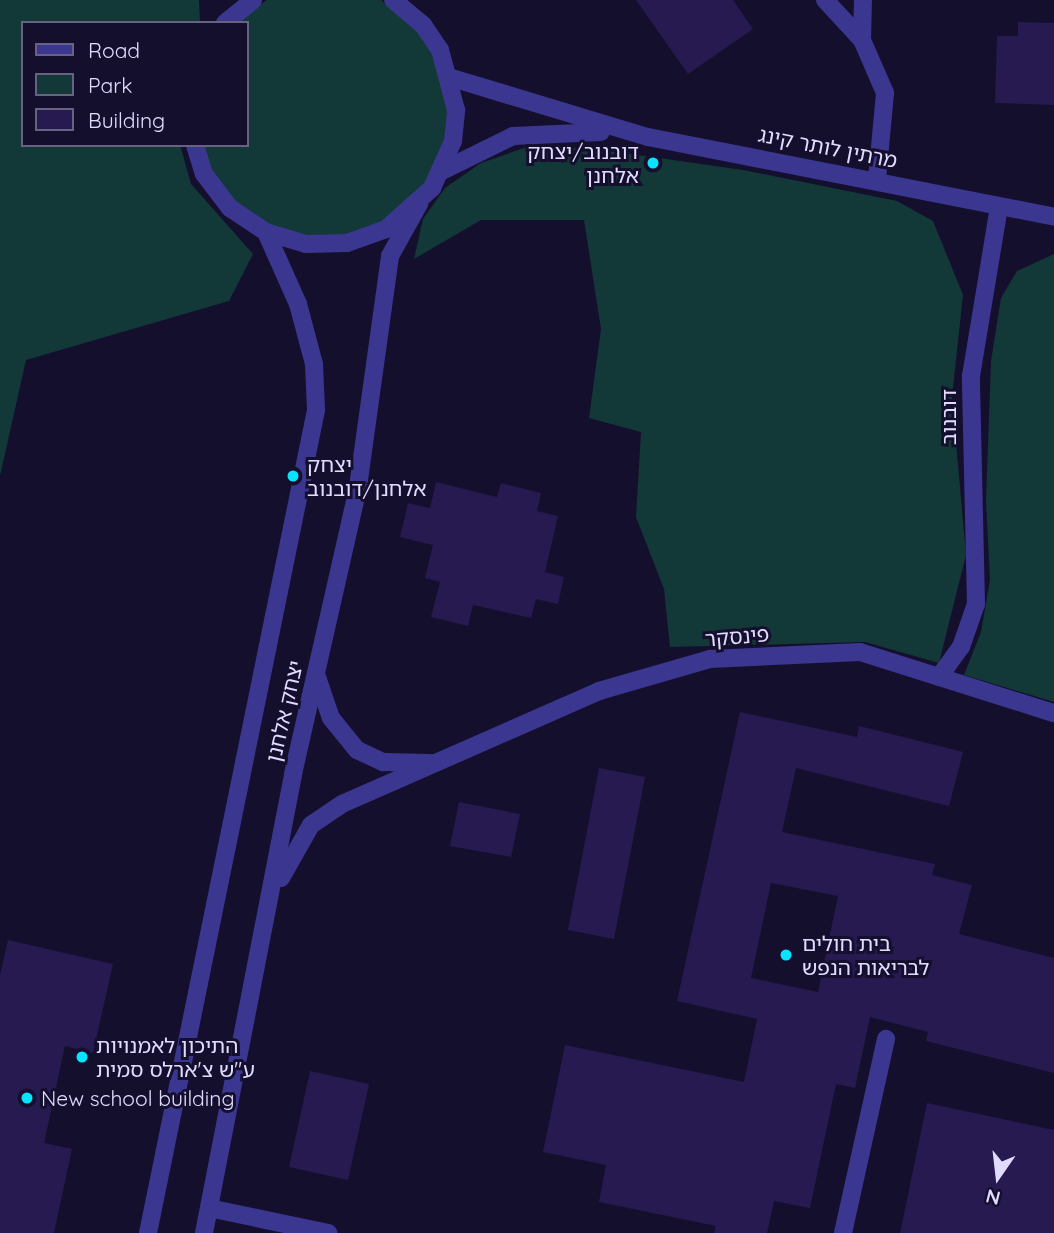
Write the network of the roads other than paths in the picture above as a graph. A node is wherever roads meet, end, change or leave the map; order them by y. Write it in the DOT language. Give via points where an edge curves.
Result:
graph roads {
  1 [pos="253,0"];
  2 [pos="393,0"];
  3 [pos="825,0"];
  4 [pos="863,0"];
  5 [pos="228,13"];
  6 [pos="862,40"];
  7 [pos="452,78"];
  8 [pos="648,137"];
  9 [pos="196,147"];
  10 [pos="442,171"];
  11 [pos="877,179"];
  12 [pos="419,204"];
  13 [pos="999,206"];
  14 [pos="1054,217"];
  15 [pos="266,232"];
  16 [pos="316,674"];
  17 [pos="939,677"];
  18 [pos="1054,713"];
  19 [pos="434,763"];
  20 [pos="271,897"];
  21 [pos="886,1039"];
  22 [pos="209,1208"];
  23 [pos="148,1233"];
  24 [pos="204,1233"];
  25 [pos="328,1233"];
  26 [pos="844,1233"];
  1 -- 5 [label="street"];
  2 -- 7 [label="street" via="423,25"];
  3 -- 6 [label="street"];
  4 -- 6 [label="street"];
  6 -- 11 [label="street" via="885,93"];
  7 -- 8 [label="street, מרתין לותר קינג"];
  7 -- 10 [label="street" via="453,141"];
  8 -- 10 [label="street, מרתין לותר קינג" via="545,131 482,147"];
  8 -- 11 [label="street, מרתין לותר קינג"];
  9 -- 15 [label="street" via="204,174 230,208"];
  10 -- 12 [label="street"];
  11 -- 13 [label="street, מרתין לותר קינג"];
  12 -- 15 [label="street" via="386,229 347,243 306,244"];
  12 -- 16 [label="street, יצחק אלחנן" via="390,256 358,487"];
  13 -- 14 [label="street"];
  13 -- 17 [label="street, דובנוב" via="971,376 976,604 961,647"];
  15 -- 23 [label="street, יצחק אלחנן" via="298,304 314,364 316,410"];
  16 -- 19 [label="street, פינסקר" via="331,718 357,750 383,762"];
  16 -- 20 [label="street, יצחק אלחנן"];
  17 -- 18 [label="street, פינסקר"];
  17 -- 19 [label="street, פינסקר" via="860,652 710,659 599,691"];
  19 -- 20 [label="street, פינסקר" via="312,825"];
  20 -- 22 [label="street, יצחק אלחנן"];
  21 -- 26 [label="street"];
  22 -- 24 [label="street, יצחק אלחנן"];
  22 -- 25 [label="street"];
}
